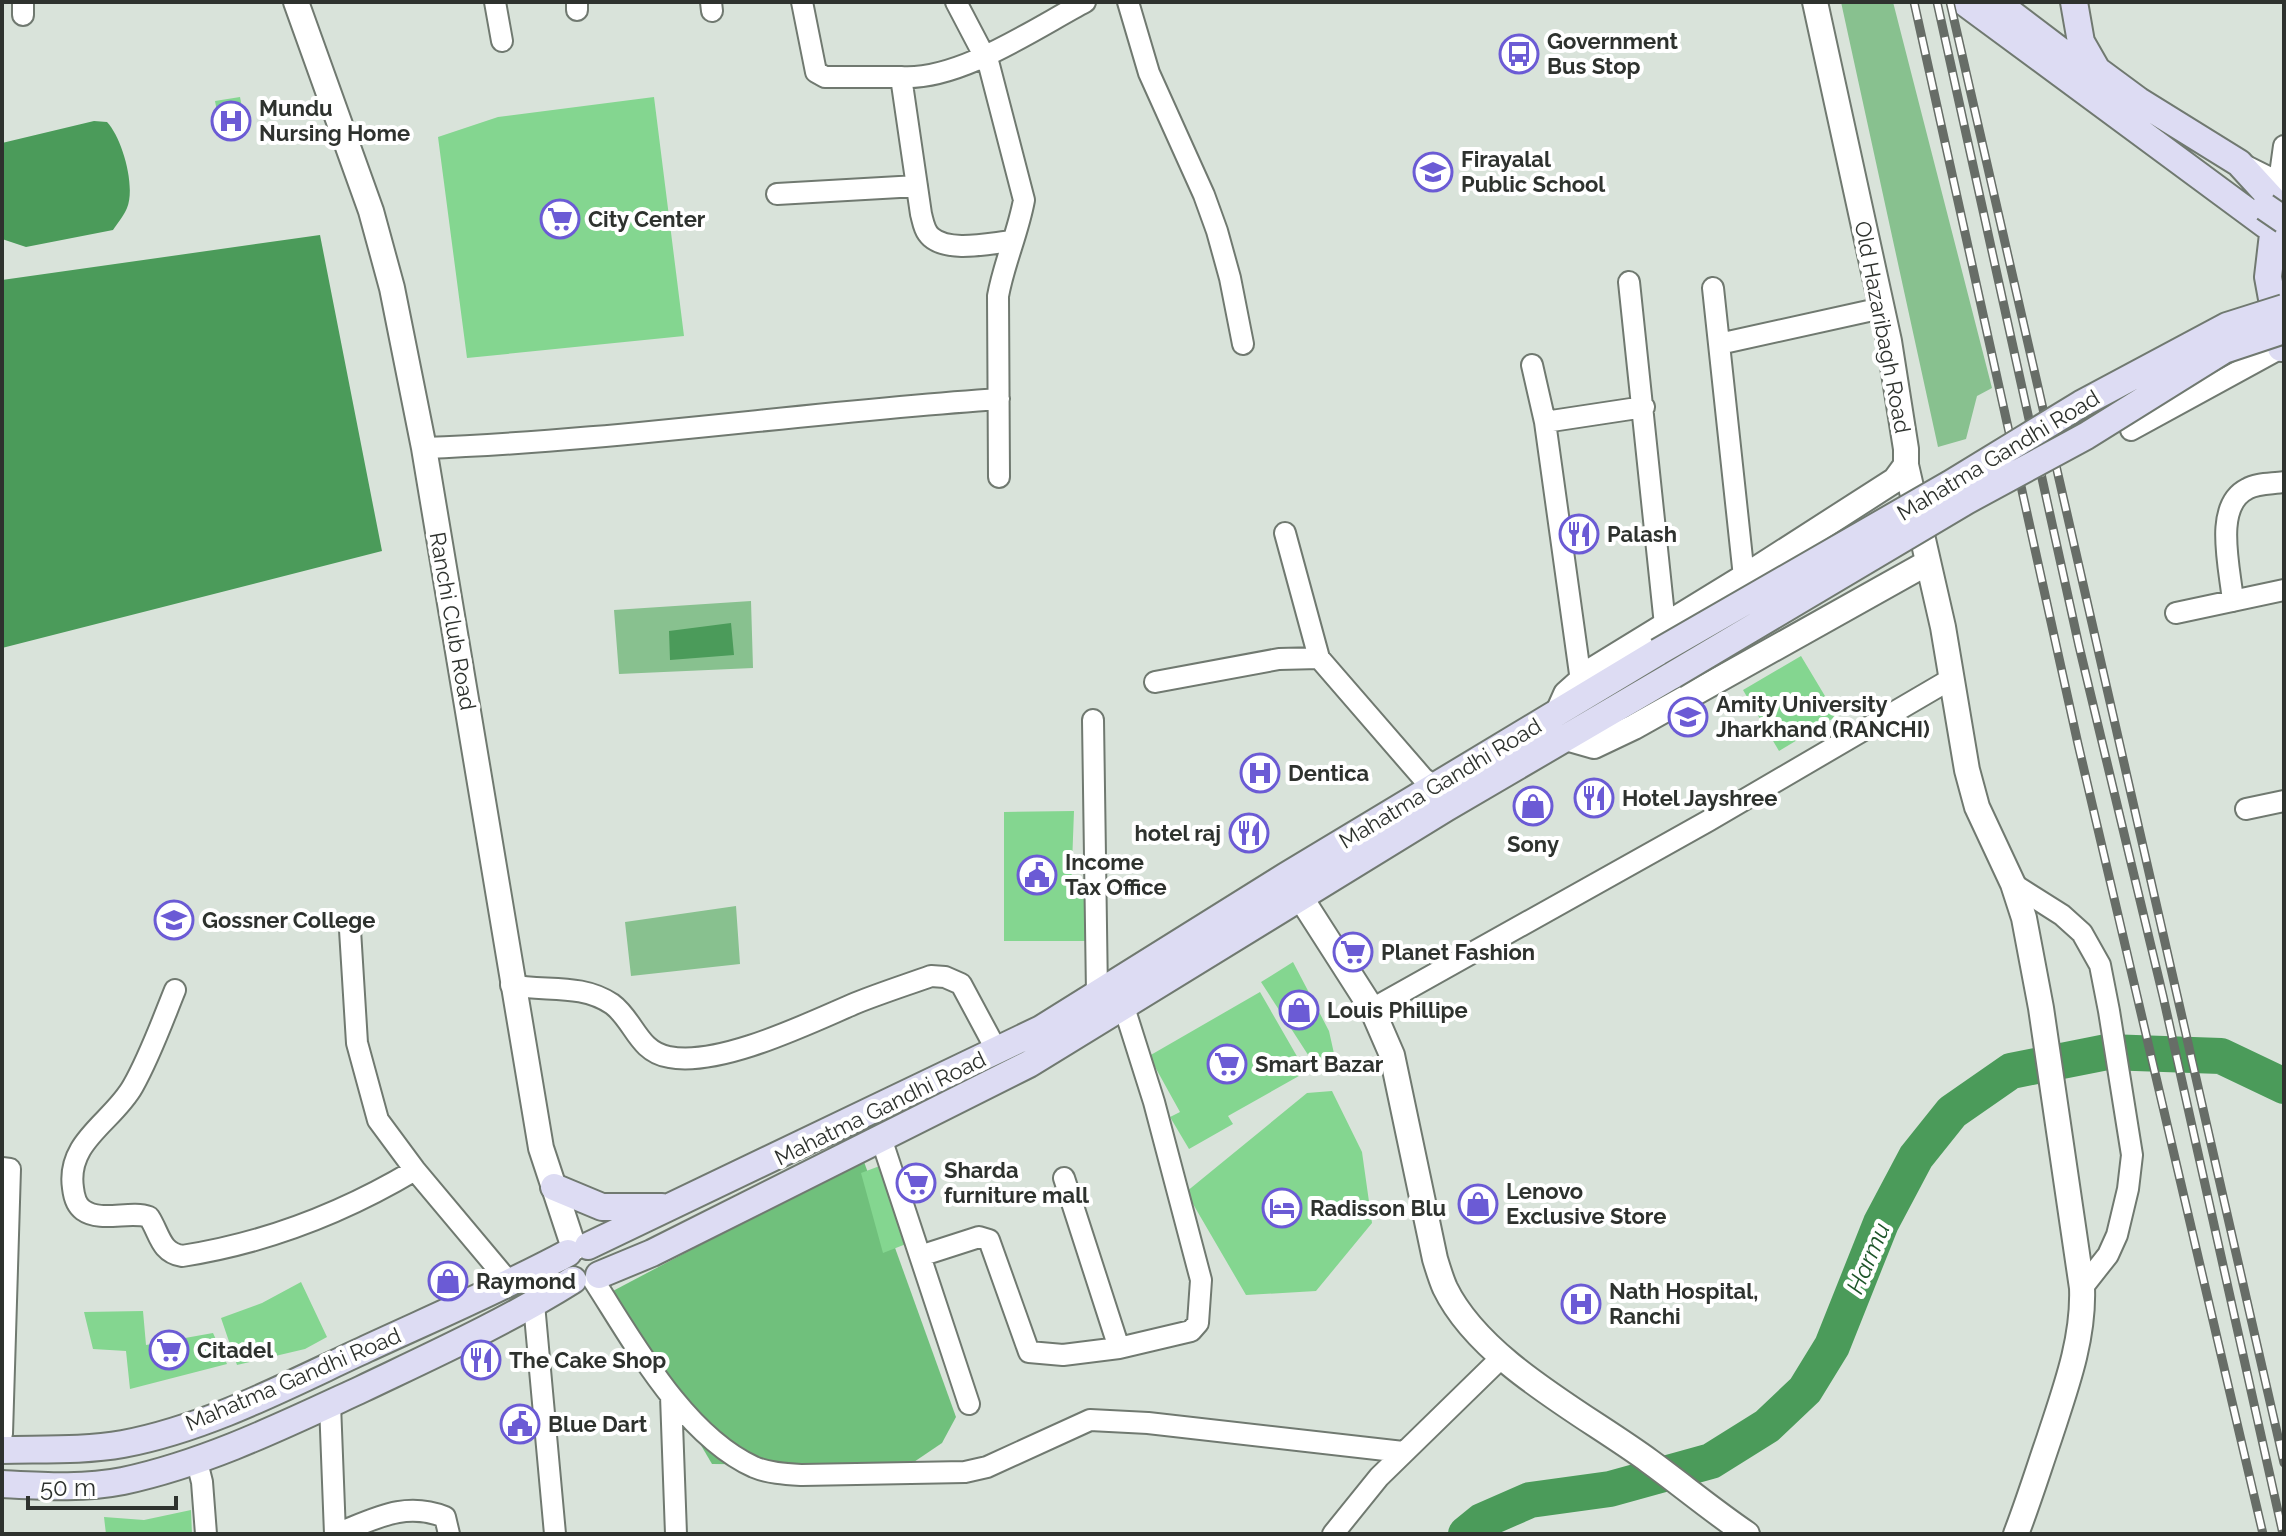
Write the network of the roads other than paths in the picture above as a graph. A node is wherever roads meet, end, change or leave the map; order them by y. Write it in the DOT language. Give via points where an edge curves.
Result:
graph roads {
  1 [pos="296,2"];
  2 [pos="495,2"];
  3 [pos="802,2"];
  4 [pos="956,2"];
  5 [pos="1085,2"];
  6 [pos="1128,2"];
  7 [pos="1815,2"];
  8 [pos="2074,2"];
  9 [pos="1982,7"];
  10 [pos="502,41"];
  11 [pos="985,56"];
  12 [pos="901,77"];
  13 [pos="2284,146"];
  14 [pos="2239,163"];
  15 [pos="2281,183"];
  16 [pos="917,186"];
  17 [pos="777,194"];
  18 [pos="2275,222"];
  19 [pos="1012,241"];
  20 [pos="1629,282"];
  21 [pos="1713,288"];
  22 [pos="1882,308"];
  23 [pos="2284,308"];
  24 [pos="2283,342"];
  25 [pos="1243,344"];
  26 [pos="1719,344"];
  27 [pos="1532,365"];
  28 [pos="999,399"];
  29 [pos="1644,407"];
  30 [pos="1545,422"];
  31 [pos="2131,430"];
  32 [pos="424,448"];
  33 [pos="1906,465"];
  34 [pos="999,477"];
  35 [pos="2284,482"];
  36 [pos="1285,533"];
  37 [pos="1927,563"];
  38 [pos="1744,577"];
  39 [pos="2284,590"];
  40 [pos="2233,601"];
  41 [pos="2176,613"];
  42 [pos="1665,625"];
  43 [pos="1319,658"];
  44 [pos="1951,679"];
  45 [pos="1581,681"];
  46 [pos="1155,682"];
  47 [pos="1558,712"];
  48 [pos="1093,720"];
  49 [pos="1566,738"];
  50 [pos="1434,786"];
  51 [pos="2284,801"];
  52 [pos="2246,809"];
  53 [pos="2013,884"];
  54 [pos="1294,886"];
  55 [pos="350,930"];
  56 [pos="512,986"];
  57 [pos="175,990"];
  58 [pos="1097,994"];
  59 [pos="1123,1004"];
  60 [pos="1372,1009"];
  61 [pos="997,1051"];
  62 [pos="881,1138"];
  63 [pos="2,1168"];
  64 [pos="415,1170"];
  65 [pos="1064,1178"];
  66 [pos="554,1187"];
  67 [pos="673,1207"];
  68 [pos="577,1249"];
  69 [pos="920,1256"];
  70 [pos="589,1279"];
  71 [pos="509,1282"];
  72 [pos="2082,1288"];
  73 [pos="534,1304"];
  74 [pos="1119,1348"];
  75 [pos="1502,1357"];
  76 [pos="671,1396"];
  77 [pos="330,1404"];
  78 [pos="969,1404"];
  79 [pos="2,1434"];
  80 [pos="2,1450"];
  81 [pos="1403,1452"];
  82 [pos="197,1462"];
  83 [pos="2,1484"];
  84 [pos="361,1529"];
  85 [pos="206,1534"];
  86 [pos="336,1534"];
  87 [pos="449,1534"];
  88 [pos="555,1534"];
  89 [pos="676,1534"];
  90 [pos="1333,1534"];
  91 [pos="1747,1534"];
  92 [pos="2016,1534"];
  1 -- 32 [label="street, Ranchi Club Road" via="371,211"];
  2 -- 10 [label="street"];
  3 -- 12 [label="street" via="816,72 825,77"];
  4 -- 11 [label="street"];
  5 -- 11 [label="street"];
  6 -- 25 [label="street" via="1149,73 1217,231"];
  7 -- 22 [label="street, Old Hazaribagh Road"];
  8 -- 14 [label="main road" via="2081,42 2097,70"];
  9 -- 18 [label="main road"];
  11 -- 12 [label="street" via="943,74"];
  11 -- 19 [label="street" via="1024,200"];
  12 -- 16 [label="street"];
  13 -- 15 [label="street"];
  14 -- 15 [label="street"];
  14 -- 24 [label="main road" via="2272,199 2268,277"];
  16 -- 17 [label="street"];
  16 -- 19 [label="street" via="932,238 956,245"];
  19 -- 28 [label="street" via="998,296"];
  20 -- 29 [label="street"];
  21 -- 26 [label="street"];
  22 -- 26 [label="street"];
  22 -- 33 [label="street, Old Hazaribagh Road"];
  23 -- 47 [label="main road, Mahatma Gandhi Road, bridge" via="2227,326 2081,404"];
  24 -- 31 [label="street"];
  24 -- 49 [label="main road, Mahatma Gandhi Road, bridge" via="2224,350"];
  26 -- 38 [label="street"];
  27 -- 30 [label="street"];
  28 -- 32 [label="street"];
  28 -- 34 [label="street"];
  29 -- 30 [label="street"];
  29 -- 42 [label="street"];
  30 -- 45 [label="street"];
  32 -- 56 [label="street, Ranchi Club Road"];
  33 -- 37 [label="street"];
  33 -- 38 [label="street, Old Hazaribagh Road" via="1895,480"];
  35 -- 40 [label="street" via="2249,487 2227,509"];
  36 -- 43 [label="street"];
  37 -- 44 [label="street"];
  37 -- 49 [label="street" via="1634,727 1594,746"];
  38 -- 42 [label="street, Old Hazaribagh Road"];
  39 -- 40 [label="street"];
  40 -- 41 [label="street"];
  42 -- 45 [label="street, Old Hazaribagh Road"];
  43 -- 46 [label="street" via="1251,663"];
  43 -- 50 [label="street"];
  44 -- 53 [label="street" via="1977,807"];
  44 -- 60 [label="street"];
  45 -- 47 [label="street, Old Hazaribagh Road" via="1566,694"];
  47 -- 50 [label="main road, Mahatma Gandhi Road"];
  48 -- 58 [label="street"];
  49 -- 54 [label="main road, Mahatma Gandhi Road"];
  50 -- 54 [label="main road, Mahatma Gandhi Road"];
  51 -- 52 [label="street"];
  53 -- 72 [label="street" via="2041,1008"];
  53 -- 72 [label="street" via="2082,933 2100,965 2109,1011 2132,1155 2117,1235"];
  54 -- 58 [label="main road, Mahatma Gandhi Road"];
  54 -- 59 [label="main road, Mahatma Gandhi Road"];
  54 -- 60 [label="street"];
  55 -- 64 [label="street" via="362,1064 378,1120"];
  56 -- 61 [label="street" via="573,988 594,996 613,1005 642,1043 657,1053 693,1058 773,1038 931,976 945,977 961,984"];
  56 -- 66 [label="street, Ranchi Club Road" via="541,1148"];
  57 -- 64 [label="street" via="130,1093 81,1146 74,1162 75,1200 82,1209 149,1217 163,1248 182,1256 308,1224"];
  58 -- 61 [label="main road, Mahatma Gandhi Road"];
  59 -- 62 [label="main road, Mahatma Gandhi Road" via="1029,1064"];
  59 -- 74 [label="street" via="1201,1280 1198,1323 1191,1331"];
  60 -- 75 [label="street" via="1395,1066 1445,1288"];
  61 -- 67 [label="main road, Mahatma Gandhi Road"];
  62 -- 69 [label="street"];
  62 -- 70 [label="main road, Mahatma Gandhi Road"];
  63 -- 79 [label="street" via="10,1169 11,1211"];
  64 -- 71 [label="street"];
  65 -- 74 [label="street"];
  66 -- 67 [label="main road" via="602,1207"];
  66 -- 68 [label="street, Ranchi Club Road"];
  67 -- 68 [label="main road, Mahatma Gandhi Road"];
  68 -- 70 [label="main road" via="565,1260 568,1274"];
  68 -- 71 [label="main road, Mahatma Gandhi Road"];
  69 -- 74 [label="street" via="979,1237 989,1240 1029,1352 1063,1355"];
  69 -- 78 [label="street"];
  70 -- 73 [label="main road, Mahatma Gandhi Road"];
  70 -- 76 [label="street"];
  71 -- 80 [label="main road, Mahatma Gandhi Road" via="193,1424 123,1444"];
  72 -- 92 [label="street" via="2078,1345"];
  73 -- 77 [label="main road, Mahatma Gandhi Road"];
  73 -- 88 [label="street"];
  75 -- 81 [label="street"];
  75 -- 91 [label="street"];
  76 -- 81 [label="street" via="741,1460 756,1468 802,1475 965,1472 1090,1420"];
  76 -- 89 [label="street"];
  77 -- 82 [label="main road, Mahatma Gandhi Road"];
  77 -- 86 [label="street"];
  81 -- 90 [label="street"];
  82 -- 83 [label="main road, Mahatma Gandhi Road" via="121,1481 61,1487"];
  82 -- 85 [label="street"];
  84 -- 86 [label="street"];
  84 -- 87 [label="street" via="389,1513 414,1509 445,1517"];
}
